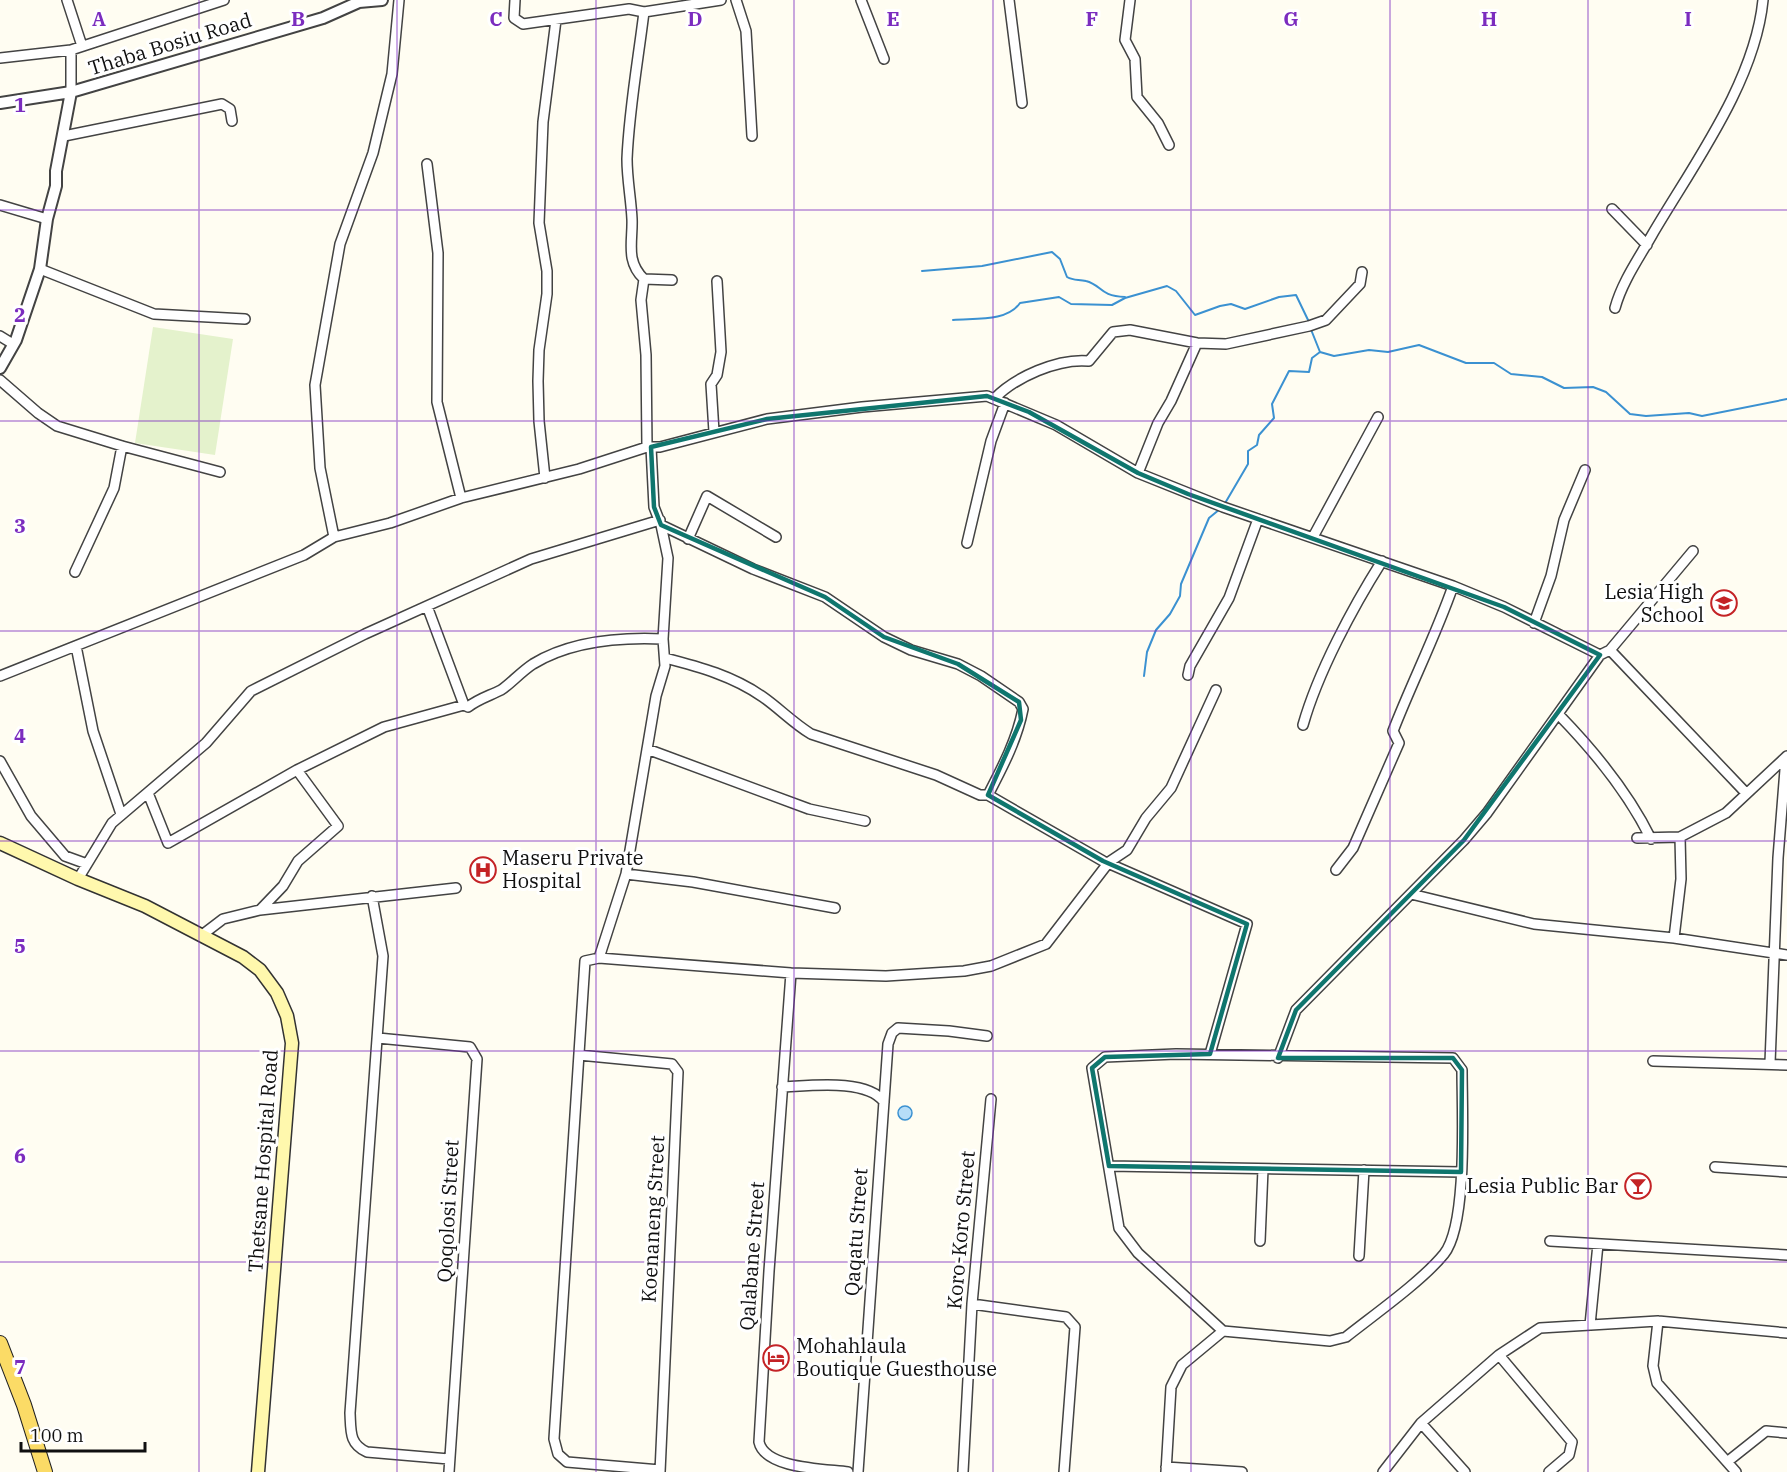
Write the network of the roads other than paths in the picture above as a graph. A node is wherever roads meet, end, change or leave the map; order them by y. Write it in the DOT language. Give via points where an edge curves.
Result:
graph roads {
  1 [pos="67,0"];
  2 [pos="224,0"];
  3 [pos="382,0"];
  4 [pos="399,0"];
  5 [pos="515,0"];
  6 [pos="721,0"];
  7 [pos="736,0"];
  8 [pos="861,0"];
  9 [pos="1009,0"];
  10 [pos="1130,0"];
  11 [pos="1763,0"];
  12 [pos="644,12"];
  13 [pos="556,20"];
  14 [pos="82,46"];
  15 [pos="71,50"];
  16 [pos="0,58"];
  17 [pos="884,59"];
  18 [pos="71,92"];
  19 [pos="0,103"];
  20 [pos="1022,103"];
  21 [pos="232,121"];
  22 [pos="64,136"];
  23 [pos="752,136"];
  24 [pos="1169,145"];
  25 [pos="427,164"];
  26 [pos="0,205"];
  27 [pos="1612,209"];
  28 [pos="46,219"];
  29 [pos="1647,245"];
  30 [pos="40,269"];
  31 [pos="1362,272"];
  32 [pos="644,279"];
  33 [pos="672,280"];
  34 [pos="717,281"];
  35 [pos="1615,308"];
  36 [pos="245,319"];
  37 [pos="0,336"];
  38 [pos="1197,343"];
  39 [pos="13,344"];
  40 [pos="0,368"];
  41 [pos="0,380"];
  42 [pos="994,399"];
  43 [pos="1005,404"];
  44 [pos="1378,417"];
  45 [pos="714,432"];
  46 [pos="122,446"];
  47 [pos="649,447"];
  48 [pos="1585,470"];
  49 [pos="220,472"];
  50 [pos="1138,473"];
  51 [pos="545,478"];
  52 [pos="461,498"];
  53 [pos="1258,519"];
  54 [pos="660,522"];
  55 [pos="334,537"];
  56 [pos="776,537"];
  57 [pos="1313,537"];
  58 [pos="688,539"];
  59 [pos="967,543"];
  60 [pos="1693,551"];
  61 [pos="1382,561"];
  62 [pos="75,572"];
  63 [pos="1453,586"];
  64 [pos="427,606"];
  65 [pos="1534,623"];
  66 [pos="663,639"];
  67 [pos="76,646"];
  68 [pos="1610,650"];
  69 [pos="1600,655"];
  70 [pos="665,658"];
  71 [pos="1188,675"];
  72 [pos="0,676"];
  73 [pos="1216,690"];
  74 [pos="464,705"];
  75 [pos="1559,715"];
  76 [pos="1303,725"];
  77 [pos="647,749"];
  78 [pos="1787,757"];
  79 [pos="0,761"];
  80 [pos="297,770"];
  81 [pos="148,793"];
  82 [pos="1746,793"];
  83 [pos="988,795"];
  84 [pos="121,814"];
  85 [pos="865,821"];
  86 [pos="1680,837"];
  87 [pos="1637,838"];
  88 [pos="1652,839"];
  89 [pos="0,843"];
  90 [pos="1783,858"];
  91 [pos="1109,862"];
  92 [pos="87,864"];
  93 [pos="1336,870"];
  94 [pos="626,874"];
  95 [pos="78,879"];
  96 [pos="456,888"];
  97 [pos="1411,894"];
  98 [pos="372,896"];
  99 [pos="835,908"];
  100 [pos="260,910"];
  101 [pos="202,935"];
  102 [pos="1674,938"];
  103 [pos="1774,954"];
  104 [pos="1787,955"];
  105 [pos="599,958"];
  106 [pos="791,973"];
  107 [pos="987,1036"];
  108 [pos="378,1038"];
  109 [pos="1210,1054"];
  110 [pos="579,1055"];
  111 [pos="1278,1058"];
  112 [pos="1653,1061"];
  113 [pos="1770,1063"];
  114 [pos="1787,1065"];
  115 [pos="782,1086"];
  116 [pos="991,1099"];
  117 [pos="884,1102"];
  118 [pos="1109,1166"];
  119 [pos="1715,1167"];
  120 [pos="1263,1169"];
  121 [pos="1364,1170"];
  122 [pos="1461,1172"];
  123 [pos="1787,1173"];
  124 [pos="1260,1241"];
  125 [pos="1550,1241"];
  126 [pos="1598,1244"];
  127 [pos="1787,1255"];
  128 [pos="1359,1256"];
  129 [pos="972,1304"];
  130 [pos="1658,1321"];
  131 [pos="1590,1325"];
  132 [pos="1223,1331"];
  133 [pos="1787,1333"];
  134 [pos="0,1343"];
  135 [pos="1499,1355"];
  136 [pos="1421,1423"];
  137 [pos="1787,1433"];
  138 [pos="450,1459"];
  139 [pos="1727,1462"];
  140 [pos="41,1468"];
  141 [pos="1166,1469"];
  142 [pos="660,1471"];
  143 [pos="258,1472"];
  144 [pos="449,1472"];
  145 [pos="848,1472"];
  146 [pos="858,1472"];
  147 [pos="963,1472"];
  148 [pos="1064,1472"];
  149 [pos="1242,1472"];
  150 [pos="1383,1472"];
  151 [pos="1465,1472"];
  152 [pos="1549,1472"];
  153 [pos="1736,1472"];
  1 -- 14 [label="street"];
  2 -- 14 [label="street"];
  3 -- 18 [label="street, Thaba Bosiu Road" via="359,2 323,18"];
  4 -- 55 [label="street" via="392,74 373,153 340,244 315,385 320,468"];
  5 -- 13 [label="street" via="514,18 523,24"];
  6 -- 12 [label="street"];
  7 -- 23 [label="street" via="746,31"];
  8 -- 17 [label="street"];
  9 -- 20 [label="street"];
  10 -- 24 [label="street" via="1125,40 1135,59 1137,97 1158,123"];
  11 -- 29 [label="street" via="1748,58 1733,94"];
  12 -- 13 [label="street" via="630,9"];
  12 -- 32 [label="street" via="627,159 631,256 636,272"];
  13 -- 51 [label="street" via="543,122 539,223 547,271 538,381"];
  14 -- 15 [label="street"];
  15 -- 16 [label="street"];
  15 -- 18 [label="street"];
  18 -- 19 [label="street, Thaba Bosiu Road"];
  18 -- 22 [label="street, Thaba Bosiu Road"];
  21 -- 22 [label="street" via="230,110 222,104"];
  22 -- 28 [label="street, Thaba Bosiu Road"];
  25 -- 52 [label="street" via="438,253 437,402"];
  26 -- 28 [label="street"];
  27 -- 29 [label="street"];
  28 -- 30 [label="street, Thaba Bosiu Road"];
  29 -- 35 [label="street"];
  30 -- 36 [label="street" via="154,314"];
  30 -- 39 [label="street, Thaba Bosiu Road"];
  31 -- 38 [label="street" via="1360,284 1326,320 1226,344"];
  32 -- 33 [label="street"];
  32 -- 47 [label="street" via="641,300"];
  34 -- 45 [label="street" via="721,352 717,375 711,384"];
  37 -- 39 [label="street"];
  38 -- 42 [label="street" via="1130,330 1113,332 1089,361 1075,360 1019,380"];
  38 -- 50 [label="street"];
  39 -- 40 [label="street, Thaba Bosiu Road"];
  41 -- 46 [label="street" via="57,426"];
  42 -- 43 [label="street"];
  42 -- 45 [label="street" via="987,396 862,407 767,419"];
  43 -- 50 [label="street" via="1056,425"];
  43 -- 59 [label="street" via="991,441"];
  44 -- 57 [label="street"];
  45 -- 47 [label="street"];
  46 -- 49 [label="street"];
  46 -- 62 [label="street" via="114,488"];
  47 -- 51 [label="street"];
  47 -- 54 [label="street" via="654,507"];
  48 -- 65 [label="street" via="1564,520 1551,576"];
  50 -- 53 [label="street"];
  51 -- 52 [label="street"];
  52 -- 55 [label="street" via="390,523"];
  53 -- 57 [label="street"];
  53 -- 71 [label="street" via="1229,598"];
  54 -- 58 [label="street"];
  54 -- 64 [label="street" via="531,559"];
  54 -- 66 [label="street" via="668,558"];
  55 -- 67 [label="street" via="304,555"];
  56 -- 58 [label="street" via="707,496"];
  57 -- 61 [label="street"];
  58 -- 83 [label="street" via="825,597 884,637 958,664 1019,702 1023,709 1010,753"];
  60 -- 68 [label="street"];
  61 -- 63 [label="street"];
  61 -- 76 [label="street" via="1364,589 1318,684"];
  63 -- 65 [label="street"];
  63 -- 93 [label="street" via="1393,731 1399,743 1353,848"];
  64 -- 74 [label="street"];
  64 -- 81 [label="street" via="251,690 206,743"];
  65 -- 69 [label="street"];
  66 -- 70 [label="street"];
  66 -- 74 [label="street" via="617,639 577,645 534,663 503,689 468,707"];
  67 -- 72 [label="street"];
  67 -- 84 [label="street" via="93,731"];
  68 -- 69 [label="street"];
  68 -- 82 [label="street"];
  69 -- 75 [label="street"];
  70 -- 77 [label="street"];
  70 -- 83 [label="street" via="725,675 764,698 811,734"];
  73 -- 91 [label="street" via="1171,788 1126,850"];
  74 -- 80 [label="street" via="384,727"];
  75 -- 88 [label="street" via="1591,748 1638,812"];
  75 -- 97 [label="street" via="1487,813"];
  77 -- 85 [label="street" via="809,809"];
  77 -- 94 [label="street"];
  78 -- 82 [label="street"];
  78 -- 90 [label="street"];
  79 -- 92 [label="street" via="51,840 65,856"];
  80 -- 81 [label="street" via="168,843"];
  80 -- 100 [label="street" via="338,826 298,861 283,886"];
  81 -- 84 [label="street"];
  82 -- 86 [label="street" via="1726,813"];
  83 -- 91 [label="street"];
  84 -- 92 [label="street"];
  86 -- 88 [label="street"];
  86 -- 102 [label="street" via="1682,879"];
  87 -- 88 [label="street"];
  89 -- 95 [label="main road, Thetsane Hospital Road"];
  90 -- 103 [label="street"];
  91 -- 106 [label="street" via="1046,944 991,966 886,976"];
  91 -- 109 [label="street" via="1247,924"];
  92 -- 95 [label="street"];
  94 -- 99 [label="street"];
  94 -- 105 [label="street"];
  95 -- 101 [label="main road, Thetsane Hospital Road"];
  96 -- 98 [label="street"];
  97 -- 102 [label="street" via="1534,924"];
  97 -- 111 [label="street" via="1296,1010"];
  98 -- 100 [label="street"];
  98 -- 108 [label="street" via="383,956"];
  100 -- 101 [label="street" via="224,919"];
  101 -- 143 [label="main road, Thetsane Hospital Road" via="260,970 277,993 292,1043"];
  102 -- 103 [label="street"];
  103 -- 104 [label="street"];
  103 -- 113 [label="street"];
  105 -- 106 [label="street"];
  105 -- 110 [label="street" via="585,961"];
  106 -- 115 [label="street, Qalabane Street"];
  107 -- 117 [label="street, Qaqatu Street" via="898,1028 888,1044"];
  108 -- 138 [label="street" via="351,1438 356,1447 367,1452"];
  108 -- 138 [label="street, Qoqolosi Street" via="470,1047 477,1059"];
  109 -- 111 [label="street"];
  109 -- 118 [label="street" via="1105,1057 1092,1068"];
  110 -- 142 [label="street, Koenaneng Street" via="672,1064 678,1072"];
  110 -- 142 [label="street" via="554,1438 558,1454 567,1462"];
  111 -- 122 [label="street" via="1453,1058 1462,1070"];
  112 -- 113 [label="street"];
  113 -- 114 [label="street"];
  115 -- 117 [label="street" via="858,1088 877,1094"];
  115 -- 145 [label="street, Qalabane Street" via="759,1442 771,1458"];
  116 -- 129 [label="street, Koro-Koro Street"];
  117 -- 146 [label="street, Qaqatu Street"];
  118 -- 120 [label="street"];
  118 -- 132 [label="street" via="1119,1228 1138,1253"];
  119 -- 123 [label="street"];
  120 -- 121 [label="street"];
  120 -- 124 [label="street"];
  121 -- 122 [label="street"];
  121 -- 128 [label="street"];
  122 -- 132 [label="street" via="1455,1232 1445,1254 1346,1337 1330,1341"];
  125 -- 126 [label="street"];
  126 -- 127 [label="street"];
  126 -- 131 [label="street"];
  129 -- 147 [label="street, Koro-Koro Street"];
  129 -- 148 [label="street" via="1066,1317 1075,1327"];
  130 -- 131 [label="street"];
  130 -- 133 [label="street"];
  130 -- 139 [label="street" via="1653,1366 1657,1383"];
  131 -- 135 [label="street" via="1540,1328"];
  132 -- 141 [label="street" via="1182,1365 1171,1387"];
  134 -- 140 [label="main road" via="24,1405"];
  135 -- 136 [label="street"];
  135 -- 152 [label="street" via="1572,1442 1569,1455"];
  136 -- 150 [label="street"];
  136 -- 151 [label="street"];
  137 -- 139 [label="street" via="1766,1431"];
  138 -- 144 [label="street, Qoqolosi Street"];
  139 -- 153 [label="street"];
  141 -- 149 [label="street"];
}
